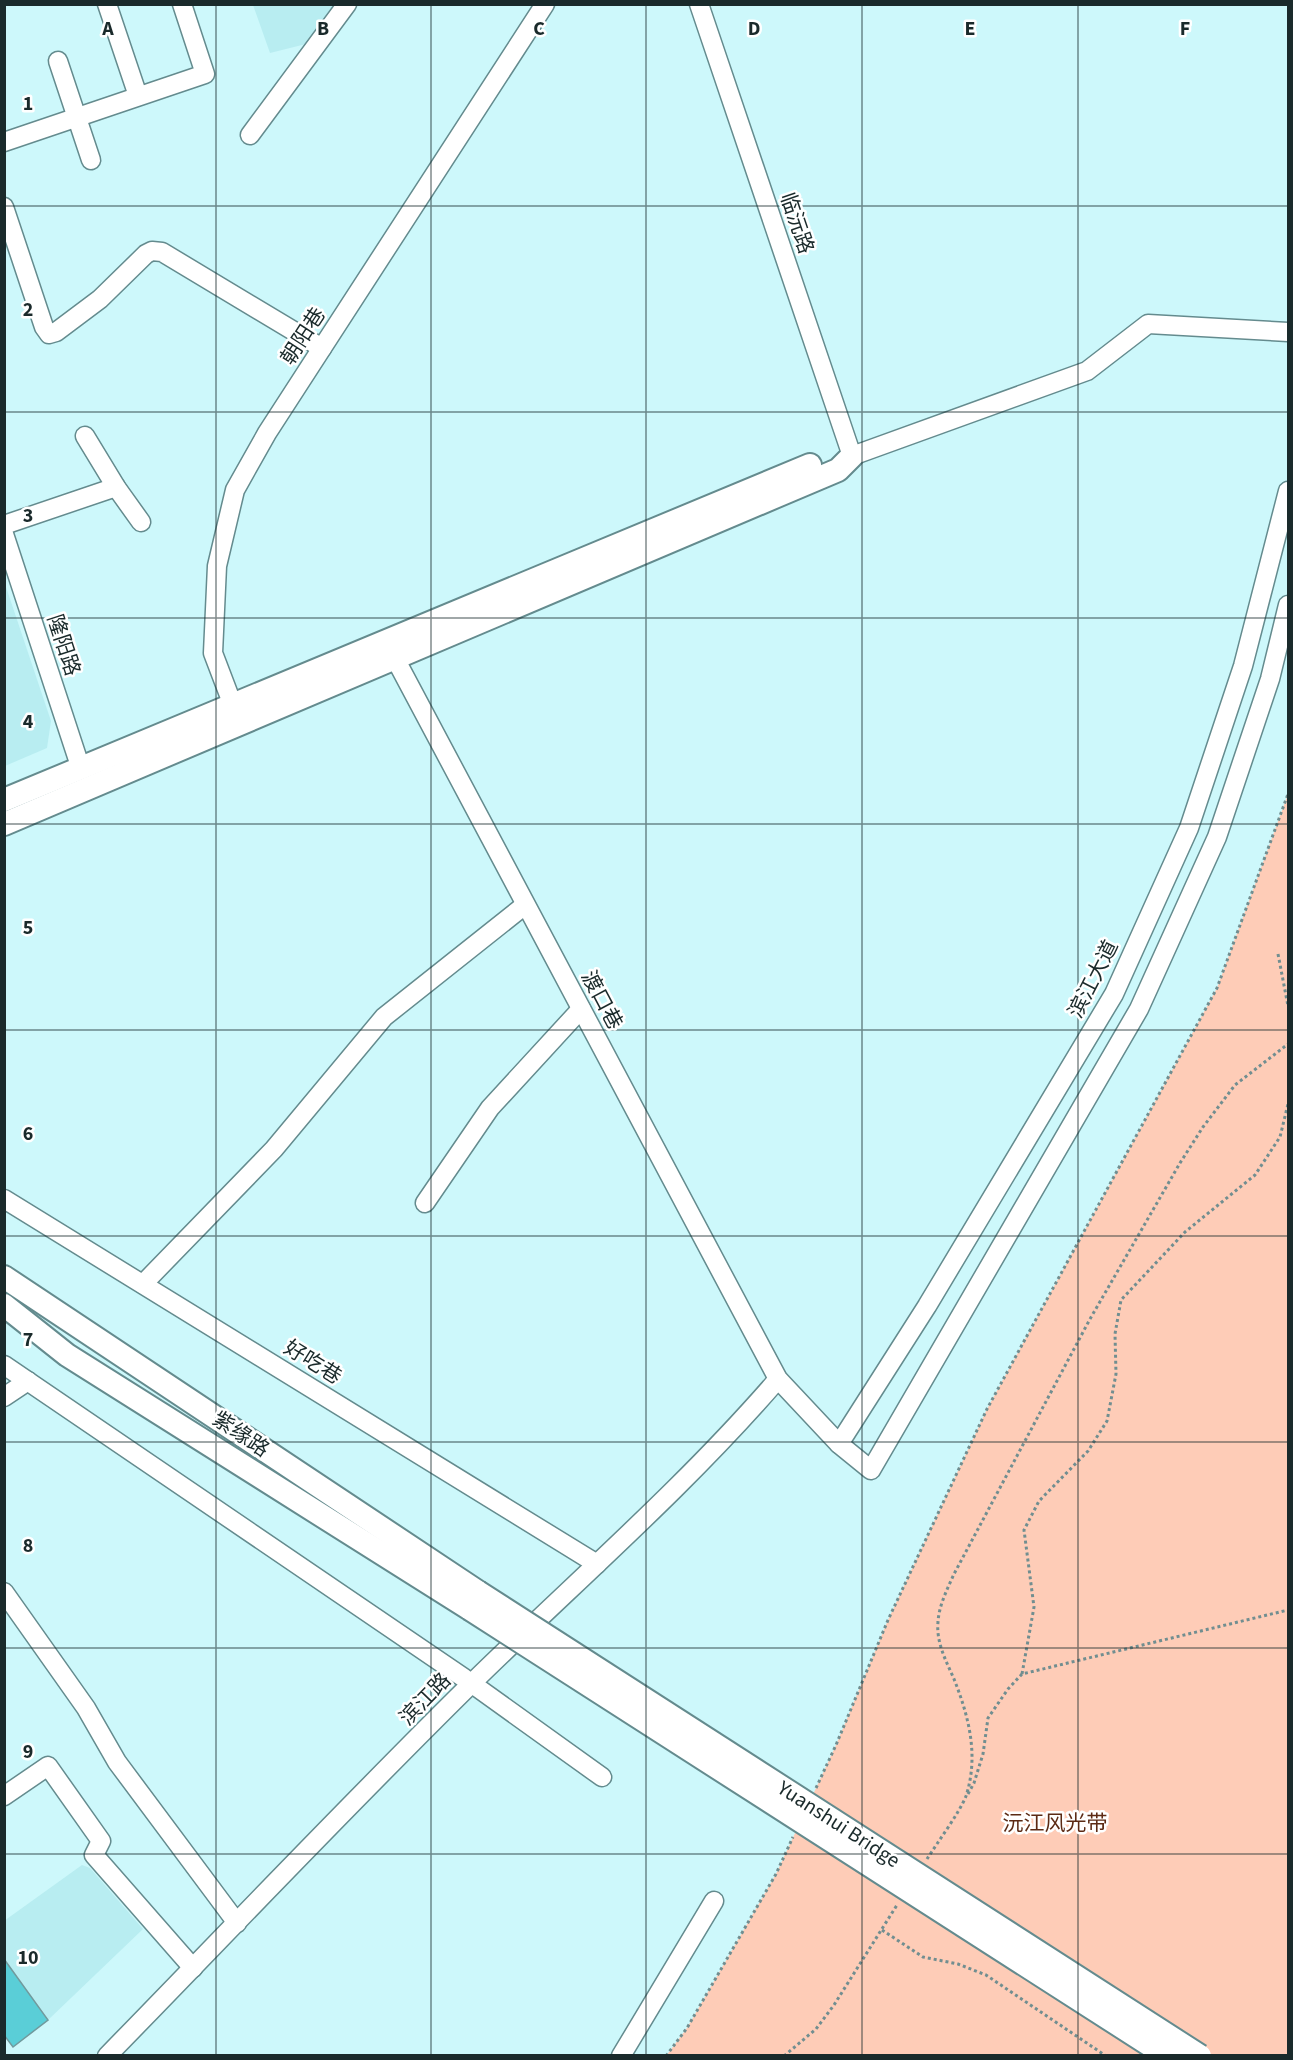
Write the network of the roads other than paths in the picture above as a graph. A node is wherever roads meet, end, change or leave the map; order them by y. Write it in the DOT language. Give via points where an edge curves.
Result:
graph roads {
  1 [pos="107,4"];
  2 [pos="182,4"];
  3 [pos="347,4"];
  4 [pos="545,4"];
  5 [pos="699,4"];
  6 [pos="58,61"];
  7 [pos="138,96"];
  8 [pos="77,118"];
  9 [pos="250,135"];
  10 [pos="6,136"];
  11 [pos="91,160"];
  12 [pos="4,207"];
  13 [pos="1288,332"];
  14 [pos="322,348"];
  15 [pos="85,436"];
  16 [pos="852,456"];
  17 [pos="116,487"];
  18 [pos="1288,491"];
  19 [pos="141,522"];
  20 [pos="4,525"];
  21 [pos="4,534"];
  22 [pos="1288,604"];
  23 [pos="390,651"];
  24 [pos="237,715"];
  25 [pos="81,769"];
  26 [pos="4,800"];
  27 [pos="4,824"];
  28 [pos="525,905"];
  29 [pos="581,1009"];
  30 [pos="4,1199"];
  31 [pos="425,1203"];
  32 [pos="4,1277"];
  33 [pos="143,1284"];
  34 [pos="4,1305"];
  35 [pos="4,1365"];
  36 [pos="778,1379"];
  37 [pos="28,1381"];
  38 [pos="4,1397"];
  39 [pos="839,1444"];
  40 [pos="597,1564"];
  41 [pos="4,1592"];
  42 [pos="474,1601"];
  43 [pos="472,1683"];
  44 [pos="602,1777"];
  45 [pos="4,1796"];
  46 [pos="714,1901"];
  47 [pos="237,1923"];
  48 [pos="193,1968"];
  49 [pos="107,2055"];
  50 [pos="621,2055"];
  51 [pos="1167,2055"];
  52 [pos="1200,2055"];
  1 -- 7 [label="street"];
  2 -- 7 [label="street" via="205,74"];
  3 -- 9 [label="street"];
  4 -- 14 [label="street, 朝阳巷"];
  5 -- 16 [label="street, 临沅路"];
  6 -- 8 [label="street"];
  7 -- 8 [label="street"];
  8 -- 10 [label="street"];
  8 -- 11 [label="street"];
  12 -- 14 [label="street" via="49,334 100,300 152,251 162,252"];
  13 -- 16 [label="street" via="1148,324 1087,371"];
  14 -- 24 [label="street, 朝阳巷" via="235,490 217,566 213,653"];
  15 -- 17 [label="street"];
  16 -- 23 [label="main road" via="833,456"];
  17 -- 19 [label="street"];
  17 -- 20 [label="street"];
  18 -- 39 [label="street, 滨江大道" via="1243,666 1189,828 1114,994 933,1296"];
  21 -- 25 [label="street, 隆阳路"];
  22 -- 39 [label="street, 渡口巷" via="1270,679 1217,837 1139,1009 871,1470"];
  23 -- 24 [label="main road"];
  23 -- 28 [label="street, 渡口巷"];
  24 -- 25 [label="main road"];
  24 -- 27 [label="main road"];
  25 -- 26 [label="main road"];
  28 -- 29 [label="street, 渡口巷"];
  28 -- 33 [label="street" via="384,1017 274,1149"];
  29 -- 31 [label="street" via="490,1108"];
  29 -- 36 [label="street, 渡口巷"];
  30 -- 33 [label="street, 好吃巷"];
  32 -- 42 [label="main road, 紫缘路"];
  33 -- 40 [label="street, 好吃巷"];
  34 -- 42 [label="main road, 紫缘路" via="67,1355"];
  35 -- 37 [label="street"];
  36 -- 39 [label="street, 渡口巷"];
  36 -- 40 [label="street, 滨江路" via="742,1422"];
  37 -- 38 [label="street"];
  37 -- 43 [label="street"];
  40 -- 43 [label="street, 滨江路"];
  41 -- 47 [label="street" via="86,1707 117,1762"];
  42 -- 51 [label="main road, Yuanshui Bridge, bridge"];
  42 -- 52 [label="main road, Yuanshui Bridge, bridge"];
  43 -- 44 [label="street"];
  43 -- 47 [label="street, 滨江路"];
  45 -- 48 [label="street" via="48,1766 101,1841 94,1855"];
  46 -- 50 [label="street"];
  47 -- 48 [label="street, 滨江路"];
  48 -- 49 [label="street, 滨江路"];
}
